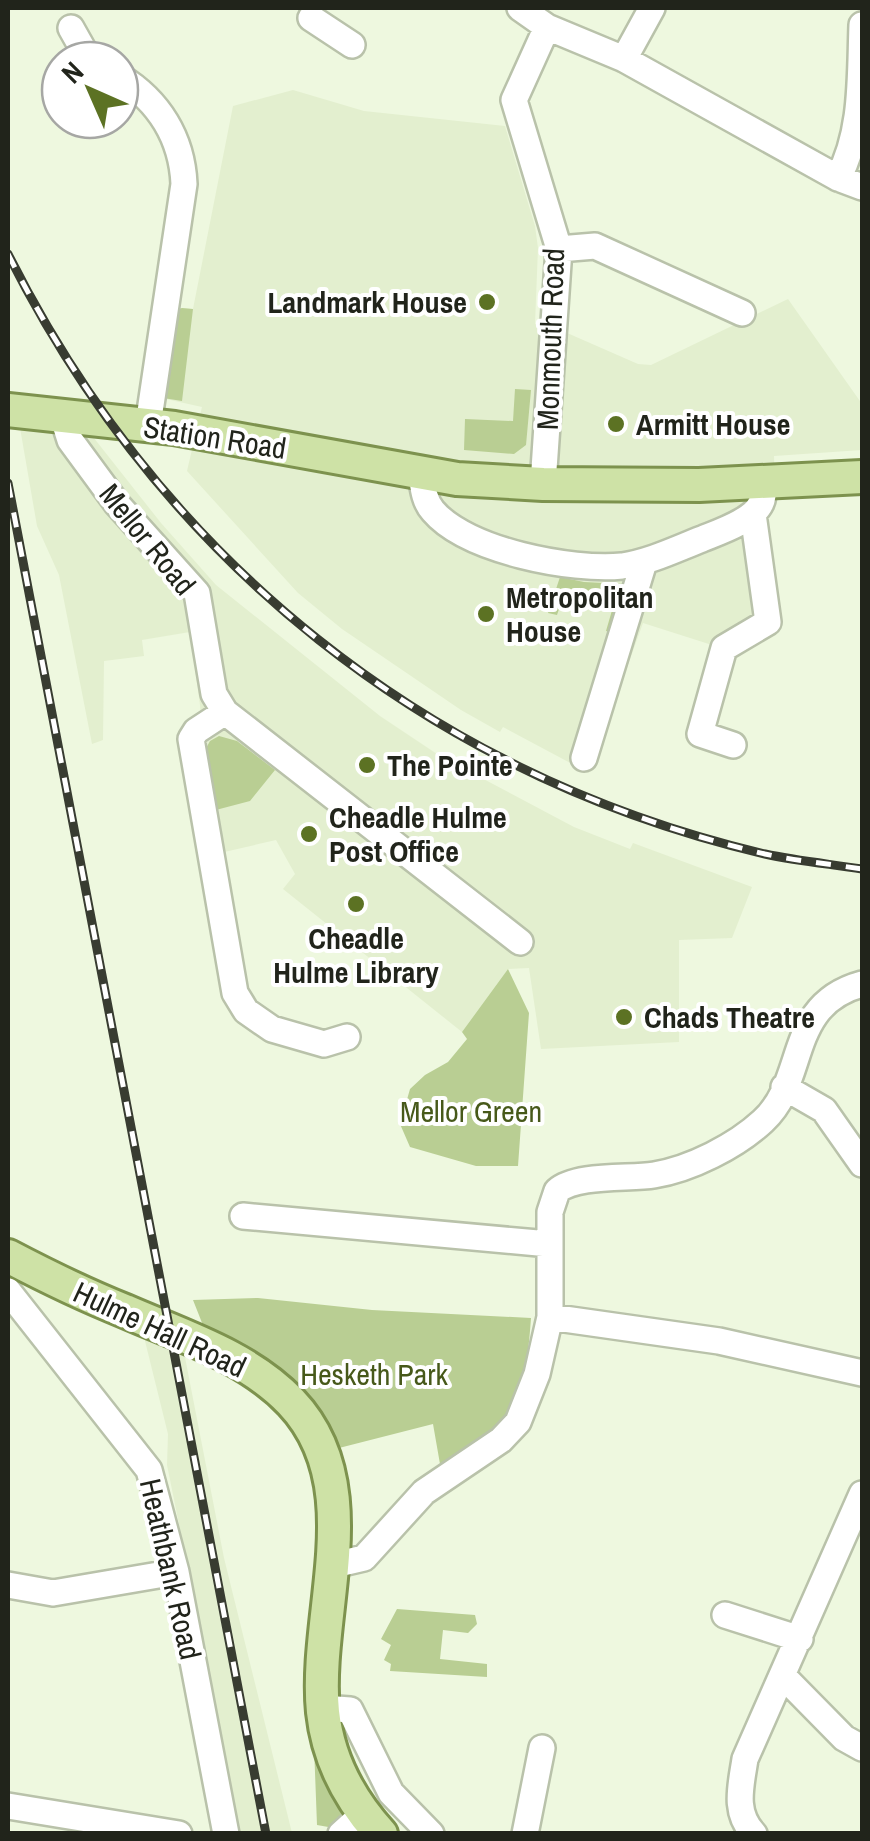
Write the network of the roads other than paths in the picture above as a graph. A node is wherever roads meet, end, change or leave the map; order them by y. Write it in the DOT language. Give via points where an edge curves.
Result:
graph roads {
  1 [pos="520,8"];
  2 [pos="652,8"];
  3 [pos="327,18"];
  4 [pos="862,25"];
  5 [pos="547,26"];
  6 [pos="71,28"];
  7 [pos="78,40"];
  8 [pos="352,45"];
  9 [pos="624,59"];
  10 [pos="140,90"];
  11 [pos="838,178"];
  12 [pos="862,187"];
  13 [pos="559,250"];
  14 [pos="742,313"];
  15 [pos="8,410"];
  16 [pos="62,418"];
  17 [pos="148,426"];
  18 [pos="421,474"];
  19 [pos="862,477"];
  20 [pos="764,480"];
  21 [pos="542,484"];
  22 [pos="753,514"];
  23 [pos="644,562"];
  24 [pos="225,712"];
  25 [pos="733,745"];
  26 [pos="584,758"];
  27 [pos="520,942"];
  28 [pos="862,984"];
  29 [pos="347,1037"];
  30 [pos="784,1087"];
  31 [pos="862,1164"];
  32 [pos="243,1216"];
  33 [pos="550,1244"];
  34 [pos="8,1256"];
  35 [pos="8,1291"];
  36 [pos="550,1317"];
  37 [pos="862,1372"];
  38 [pos="862,1494"];
  39 [pos="334,1566"];
  40 [pos="176,1572"];
  41 [pos="8,1584"];
  42 [pos="725,1615"];
  43 [pos="800,1639"];
  44 [pos="783,1676"];
  45 [pos="323,1708"];
  46 [pos="542,1748"];
  47 [pos="862,1748"];
  48 [pos="8,1806"];
  49 [pos="361,1827"];
  50 [pos="179,1834"];
  51 [pos="226,1834"];
  52 [pos="430,1834"];
  53 [pos="525,1834"];
  54 [pos="754,1834"];
  1 -- 5 [label="street"];
  2 -- 9 [label="street"];
  3 -- 8 [label="street"];
  4 -- 11 [label="street" via="852,153"];
  5 -- 9 [label="street"];
  5 -- 13 [label="street, Monmouth Road" via="514,100"];
  6 -- 7 [label="street"];
  9 -- 11 [label="street"];
  10 -- 17 [label="street" via="170,129 184,184"];
  11 -- 12 [label="street"];
  13 -- 14 [label="street" via="595,246"];
  13 -- 21 [label="street, Monmouth Road"];
  15 -- 16 [label="main road, Station Road"];
  16 -- 17 [label="main road, Station Road"];
  16 -- 24 [label="street, Mellor Road" via="70,440 117,504 197,593 214,694"];
  17 -- 18 [label="main road, Station Road"];
  18 -- 21 [label="main road, Station Road"];
  18 -- 23 [label="street" via="433,512 490,544 544,563"];
  19 -- 20 [label="main road, Station Road"];
  20 -- 21 [label="main road, Station Road"];
  20 -- 22 [label="street"];
  22 -- 23 [label="street"];
  22 -- 25 [label="street" via="768,622 724,648 700,734"];
  23 -- 26 [label="street"];
  24 -- 27 [label="street"];
  24 -- 29 [label="street" via="191,740 235,994 272,1029 324,1044"];
  28 -- 30 [label="street" via="842,990 806,1025"];
  30 -- 31 [label="street" via="824,1110"];
  30 -- 33 [label="street" via="762,1122 713,1154 656,1175 563,1186 550,1212"];
  32 -- 33 [label="street"];
  33 -- 36 [label="street"];
  34 -- 39 [label="main road, Hulme Hall Road" via="184,1334 265,1378 292,1402 319,1442 332,1506"];
  35 -- 40 [label="street, Heathbank Road" via="147,1465"];
  36 -- 37 [label="street" via="719,1341"];
  36 -- 39 [label="street" via="518,1422 424,1492 364,1558"];
  38 -- 43 [label="street"];
  39 -- 45 [label="main road, Hulme Hall Road"];
  40 -- 41 [label="street" via="53,1593"];
  40 -- 51 [label="street, Heathbank Road"];
  42 -- 43 [label="street"];
  43 -- 44 [label="street"];
  44 -- 47 [label="street"];
  44 -- 54 [label="street" via="745,1759 738,1804"];
  45 -- 49 [label="main road, Hulme Hall Road"];
  45 -- 52 [label="street" via="350,1710 392,1793"];
  46 -- 53 [label="street"];
  48 -- 50 [label="street"];
}
